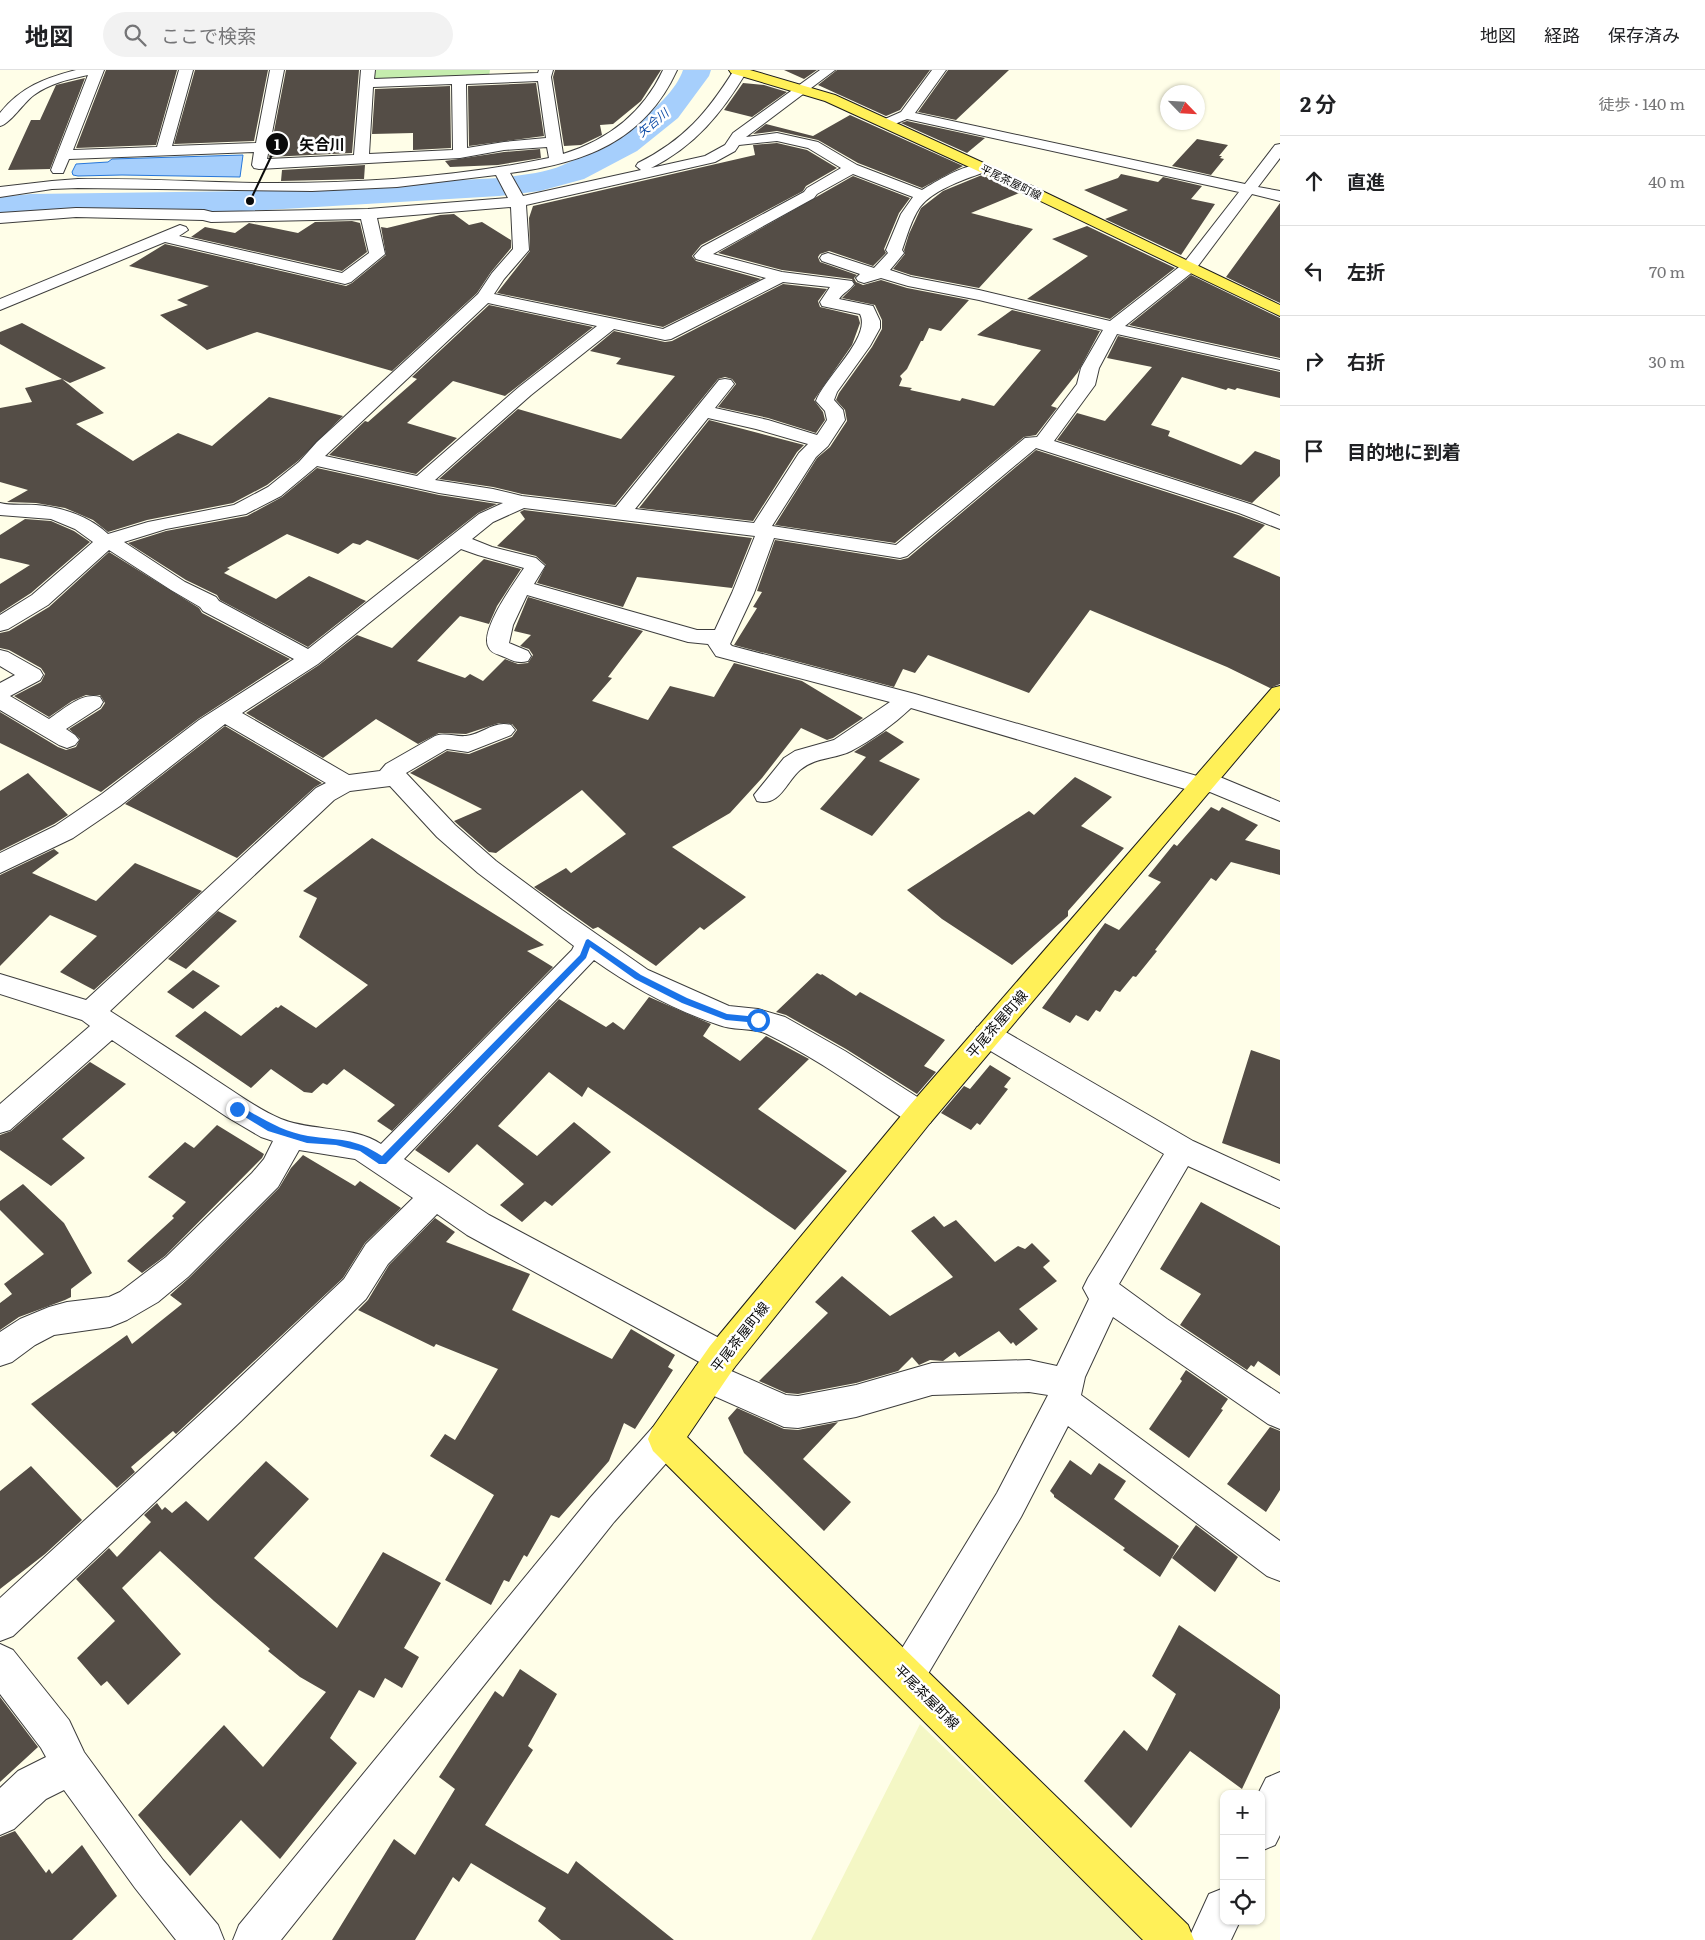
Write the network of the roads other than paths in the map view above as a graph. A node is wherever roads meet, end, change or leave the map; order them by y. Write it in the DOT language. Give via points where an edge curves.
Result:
graph roads {
  1 [pos="92,70"];
  2 [pos="97,70"];
  3 [pos="186,70"];
  4 [pos="277,70"];
  5 [pos="670,70"];
  6 [pos="738,70"];
  7 [pos="828,70"];
  8 [pos="939,70"];
  9 [pos="545,74"];
  10 [pos="367,77"];
  11 [pos="459,80"];
  12 [pos="803,89"];
  13 [pos="906,115"];
  14 [pos="0,122"];
  15 [pos="887,123"];
  16 [pos="735,141"];
  17 [pos="553,142"];
  18 [pos="262,148"];
  19 [pos="1280,148"];
  20 [pos="162,152"];
  21 [pos="460,154"];
  22 [pos="65,155"];
  23 [pos="361,159"];
  24 [pos="556,160"];
  25 [pos="259,164"];
  26 [pos="852,168"];
  27 [pos="983,168"];
  28 [pos="502,172"];
  29 [pos="618,181"];
  30 [pos="52,186"];
  31 [pos="256,186"];
  32 [pos="1248,189"];
  33 [pos="0,192"];
  34 [pos="924,196"];
  35 [pos="1280,196"];
  36 [pos="517,200"];
  37 [pos="368,214"];
  38 [pos="212,217"];
  39 [pos="0,218"];
  40 [pos="163,237"];
  41 [pos="828,258"];
  42 [pos="1189,267"];
  43 [pos="878,273"];
  44 [pos="781,278"];
  45 [pos="846,284"];
  46 [pos="484,297"];
  47 [pos="0,305"];
  48 [pos="1280,311"];
  49 [pos="611,323"];
  50 [pos="1112,328"];
  51 [pos="1280,365"];
  52 [pos="725,384"];
  53 [pos="703,411"];
  54 [pos="821,442"];
  55 [pos="1042,443"];
  56 [pos="313,459"];
  57 [pos="421,483"];
  58 [pos="522,502"];
  59 [pos="0,509"];
  60 [pos="622,513"];
  61 [pos="1280,523"];
  62 [pos="763,532"];
  63 [pos="457,540"];
  64 [pos="107,542"];
  65 [pos="522,587"];
  66 [pos="0,624"];
  67 [pos="724,635"];
  68 [pos="520,656"];
  69 [pos="0,657"];
  70 [pos="310,660"];
  71 [pos="0,692"];
  72 [pos="1280,693"];
  73 [pos="907,699"];
  74 [pos="0,700"];
  75 [pos="92,702"];
  76 [pos="226,714"];
  77 [pos="503,730"];
  78 [pos="388,778"];
  79 [pos="1204,783"];
  80 [pos="344,784"];
  81 [pos="766,795"];
  82 [pos="1280,812"];
  83 [pos="0,864"];
  84 [pos="588,942"];
  85 [pos="0,984"];
  86 [pos="100,1019"];
  87 [pos="987,1035"];
  88 [pos="920,1114"];
  89 [pos="0,1121"];
  90 [pos="290,1135"];
  91 [pos="1182,1150"];
  92 [pos="382,1162"];
  93 [pos="1280,1195"];
  94 [pos="434,1196"];
  95 [pos="1108,1294"];
  96 [pos="0,1350"];
  97 [pos="715,1367"];
  98 [pos="1065,1393"];
  99 [pos="1280,1413"];
  100 [pos="665,1440"];
  101 [pos="1280,1563"];
  102 [pos="0,1623"];
  103 [pos="0,1663"];
  104 [pos="906,1676"];
  105 [pos="70,1766"];
  106 [pos="1280,1792"];
  107 [pos="0,1815"];
  108 [pos="1265,1823"];
  109 [pos="1220,1917"];
  110 [pos="203,1940"];
  111 [pos="254,1940"];
  112 [pos="1172,1940"];
  113 [pos="1209,1940"];
  1 -- 14 [label="street" via="34,88 16,101"];
  2 -- 22 [label="street"];
  3 -- 20 [label="street"];
  4 -- 18 [label="street"];
  5 -- 24 [label="street" via="651,101 624,130 597,146"];
  6 -- 12 [label="main road, 平尾茶屋町線"];
  6 -- 29 [label="street" via="719,106 694,133 666,155"];
  7 -- 12 [label="street"];
  8 -- 13 [label="street"];
  9 -- 11 [label="street"];
  9 -- 17 [label="street"];
  10 -- 11 [label="street"];
  10 -- 23 [label="street"];
  11 -- 21 [label="street"];
  12 -- 15 [label="main road, 平尾茶屋町線"];
  12 -- 16 [label="street"];
  13 -- 15 [label="street"];
  13 -- 32 [label="street"];
  15 -- 27 [label="main road, 平尾茶屋町線"];
  16 -- 26 [label="street" via="777,136 820,148"];
  16 -- 29 [label="street" via="730,148 710,159"];
  17 -- 21 [label="street"];
  17 -- 24 [label="street"];
  18 -- 20 [label="street"];
  18 -- 25 [label="street"];
  19 -- 32 [label="street"];
  20 -- 22 [label="street"];
  21 -- 23 [label="street"];
  22 -- 30 [label="street"];
  23 -- 25 [label="street"];
  24 -- 28 [label="street"];
  25 -- 31 [label="street"];
  26 -- 34 [label="street"];
  26 -- 44 [label="street" via="702,256"];
  27 -- 34 [label="street" via="954,178"];
  27 -- 42 [label="main road, 平尾茶屋町線"];
  28 -- 31 [label="street" via="405,182"];
  28 -- 36 [label="street"];
  29 -- 36 [label="street"];
  30 -- 31 [label="street"];
  30 -- 33 [label="street"];
  32 -- 35 [label="street"];
  32 -- 42 [label="street"];
  34 -- 43 [label="street" via="911,210 896,243 896,252"];
  36 -- 37 [label="street"];
  36 -- 46 [label="street" via="521,250"];
  37 -- 38 [label="street"];
  37 -- 40 [label="street" via="377,254 345,279"];
  38 -- 39 [label="street" via="99,212"];
  38 -- 40 [label="street"];
  40 -- 47 [label="street"];
  41 -- 43 [label="street"];
  42 -- 48 [label="main road, 平尾茶屋町線"];
  42 -- 50 [label="street"];
  43 -- 45 [label="street"];
  43 -- 50 [label="street"];
  44 -- 45 [label="street"];
  44 -- 49 [label="street" via="666,334"];
  45 -- 54 [label="street" via="839,287 828,302 867,310 871,328 828,392 825,401 834,410 836,420"];
  46 -- 49 [label="street"];
  46 -- 56 [label="street"];
  49 -- 57 [label="street" via="524,391"];
  50 -- 51 [label="street"];
  50 -- 55 [label="street" via="1090,368 1086,385"];
  52 -- 53 [label="street"];
  53 -- 54 [label="street"];
  53 -- 60 [label="street"];
  54 -- 62 [label="street" via="809,453"];
  55 -- 61 [label="street"];
  55 -- 62 [label="street" via="1032,442 900,552"];
  56 -- 57 [label="street"];
  56 -- 64 [label="street" via="274,494 250,506 140,530"];
  57 -- 58 [label="street"];
  58 -- 60 [label="street"];
  58 -- 63 [label="street" via="486,518"];
  59 -- 64 [label="street" via="53,514"];
  60 -- 62 [label="street"];
  62 -- 67 [label="street" via="743,593"];
  63 -- 65 [label="street" via="535,566"];
  63 -- 70 [label="street"];
  64 -- 66 [label="street" via="40,600"];
  64 -- 70 [label="street" via="211,606"];
  65 -- 67 [label="street" via="696,637"];
  65 -- 68 [label="street" via="498,636 498,646"];
  67 -- 73 [label="street" via="719,644 724,651"];
  69 -- 71 [label="street" via="32,674"];
  70 -- 76 [label="street"];
  72 -- 79 [label="main road, 平尾茶屋町線"];
  73 -- 79 [label="street"];
  73 -- 81 [label="street" via="891,714 842,746 803,757 792,764"];
  74 -- 75 [label="street" via="58,734"];
  76 -- 80 [label="street"];
  76 -- 83 [label="street" via="64,832"];
  77 -- 78 [label="street" via="468,744 443,741 394,770"];
  78 -- 80 [label="street"];
  78 -- 84 [label="street" via="396,777 446,832"];
  79 -- 82 [label="street"];
  79 -- 87 [label="main road, 平尾茶屋町線"];
  80 -- 86 [label="street" via="325,794"];
  84 -- 88 [label="street" via="638,977 685,1000 726,1017 775,1025"];
  84 -- 92 [label="street" via="583,956"];
  85 -- 86 [label="street"];
  86 -- 89 [label="street"];
  86 -- 90 [label="street" via="237,1109"];
  87 -- 88 [label="main road, 平尾茶屋町線"];
  87 -- 91 [label="street"];
  88 -- 97 [label="main road, 平尾茶屋町線"];
  90 -- 92 [label="street" via="363,1148"];
  90 -- 96 [label="street" via="285,1150 267,1178 187,1257 143,1295 114,1311 54,1320 25,1333"];
  91 -- 93 [label="street"];
  91 -- 95 [label="street" via="1099,1288"];
  92 -- 94 [label="street"];
  94 -- 97 [label="street"];
  94 -- 102 [label="street" via="377,1254 354,1289"];
  95 -- 98 [label="street"];
  95 -- 99 [label="street"];
  97 -- 98 [label="street" via="749,1394 784,1411 798,1412 856,1401 932,1379 1029,1376"];
  97 -- 100 [label="main road, 平尾茶屋町線"];
  98 -- 101 [label="street"];
  98 -- 104 [label="street" via="1009,1505"];
  100 -- 104 [label="main road, 平尾茶屋町線"];
  100 -- 111 [label="street" via="584,1533"];
  103 -- 105 [label="street" via="55,1734"];
  104 -- 112 [label="main road, 平尾茶屋町線"];
  105 -- 107 [label="street" via="32,1785"];
  105 -- 110 [label="street" via="149,1874"];
  106 -- 108 [label="street"];
  109 -- 113 [label="street"];
}
